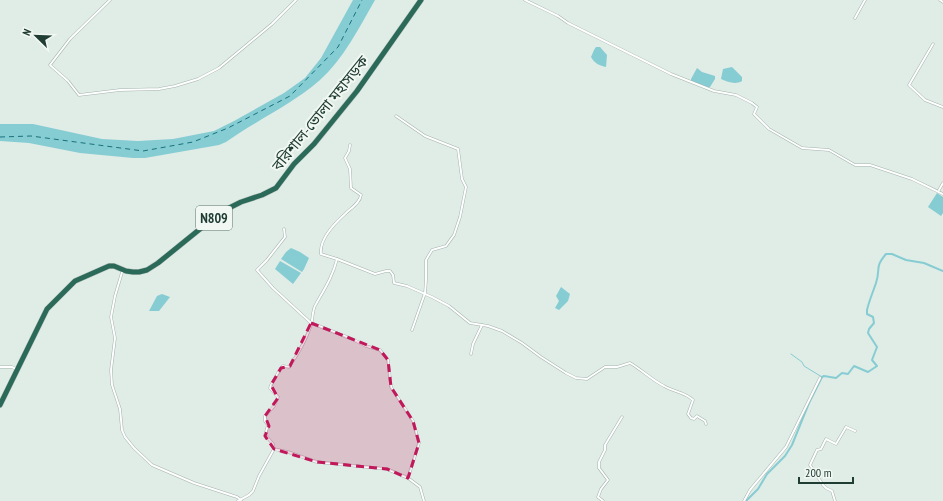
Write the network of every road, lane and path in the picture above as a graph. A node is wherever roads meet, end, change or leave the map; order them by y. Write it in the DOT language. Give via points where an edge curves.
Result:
graph roads {
  1 [pos="110,0"];
  2 [pos="296,0"];
  3 [pos="421,0"];
  4 [pos="525,0"];
  5 [pos="865,0"];
  6 [pos="940,0"];
  7 [pos="943,2"];
  8 [pos="855,18"];
  9 [pos="933,44"];
  10 [pos="943,107"];
  11 [pos="396,116"];
  12 [pos="350,145"];
  13 [pos="943,183"];
  14 [pos="938,191"];
  15 [pos="943,194"];
  16 [pos="284,229"];
  17 [pos="337,259"];
  18 [pos="123,269"];
  19 [pos="424,294"];
  20 [pos="312,322"];
  21 [pos="482,325"];
  22 [pos="412,330"];
  23 [pos="472,354"];
  24 [pos="0,367"];
  25 [pos="17,370"];
  26 [pos="820,378"];
  27 [pos="0,405"];
  28 [pos="622,417"];
  29 [pos="706,424"];
  30 [pos="855,431"];
  31 [pos="274,449"];
  32 [pos="408,478"];
  33 [pos="241,500"];
  34 [pos="238,501"];
  35 [pos="424,501"];
  36 [pos="604,501"];
  37 [pos="744,501"];
  38 [pos="835,501"];
  1 -- 2 [label="street" via="70,39 50,65 68,81 78,95 159,89 198,79 219,68"];
  3 -- 18 [label="highway, বরিশাল-ভোলা মহাসড়ক / N809" via="357,91 276,188 221,212 146,270 139,272"];
  4 -- 14 [label="street" via="671,74 714,91 736,95 752,103 757,107 754,114 769,129 802,148 829,150 855,165 870,165"];
  5 -- 8 [label="street"];
  6 -- 7 [label="street"];
  9 -- 10 [label="street" via="909,85 925,100"];
  11 -- 19 [label="street" via="425,136 458,149 462,179 466,187 454,235 446,246 432,250 426,260"];
  12 -- 17 [label="street" via="345,158 350,169 350,184 361,197 327,234 321,249 321,254"];
  13 -- 14 [label="street"];
  14 -- 15 [label="street"];
  16 -- 20 [label="street" via="285,237 257,270 272,288"];
  17 -- 19 [label="street" via="375,274 390,271 394,283"];
  17 -- 20 [label="street" via="316,304"];
  18 -- 25 [label="highway, বরিশাল-ভোলা মহাসড়ক / N809" via="109,266 81,278 68,287 47,309"];
  18 -- 33 [label="street" via="114,296 111,317 115,338 112,385 120,409 122,430 152,465"];
  19 -- 21 [label="street" via="449,306 470,323"];
  19 -- 22 [label="street"];
  20 -- 31 [label="street" via="291,365 283,366 270,388 278,397 264,418 268,425 265,435"];
  20 -- 32 [label="street" via="380,350 388,360 392,387 413,421 419,443"];
  21 -- 23 [label="street" via="473,344"];
  21 -- 29 [label="street" via="502,331 576,378 587,379 605,367 630,363 664,386 688,396 692,400 688,414 694,420 696,416 701,418"];
  24 -- 25 [label="street" via="12,367"];
  25 -- 27 [label="highway, বরিশাল-ভোলা মহাসড়ক / N809"];
  26 -- 37 [label="street" via="786,447 750,490"];
  28 -- 36 [label="street" via="608,439 599,462 599,468 608,480 598,496"];
  30 -- 38 [label="street" via="846,427 836,444 826,439 821,448 816,450 810,465 823,485 832,490"];
  31 -- 32 [label="street" via="317,462 387,469"];
  31 -- 33 [label="street" via="253,491"];
  32 -- 35 [label="street" via="420,487"];
  33 -- 34 [label="street"];
}
